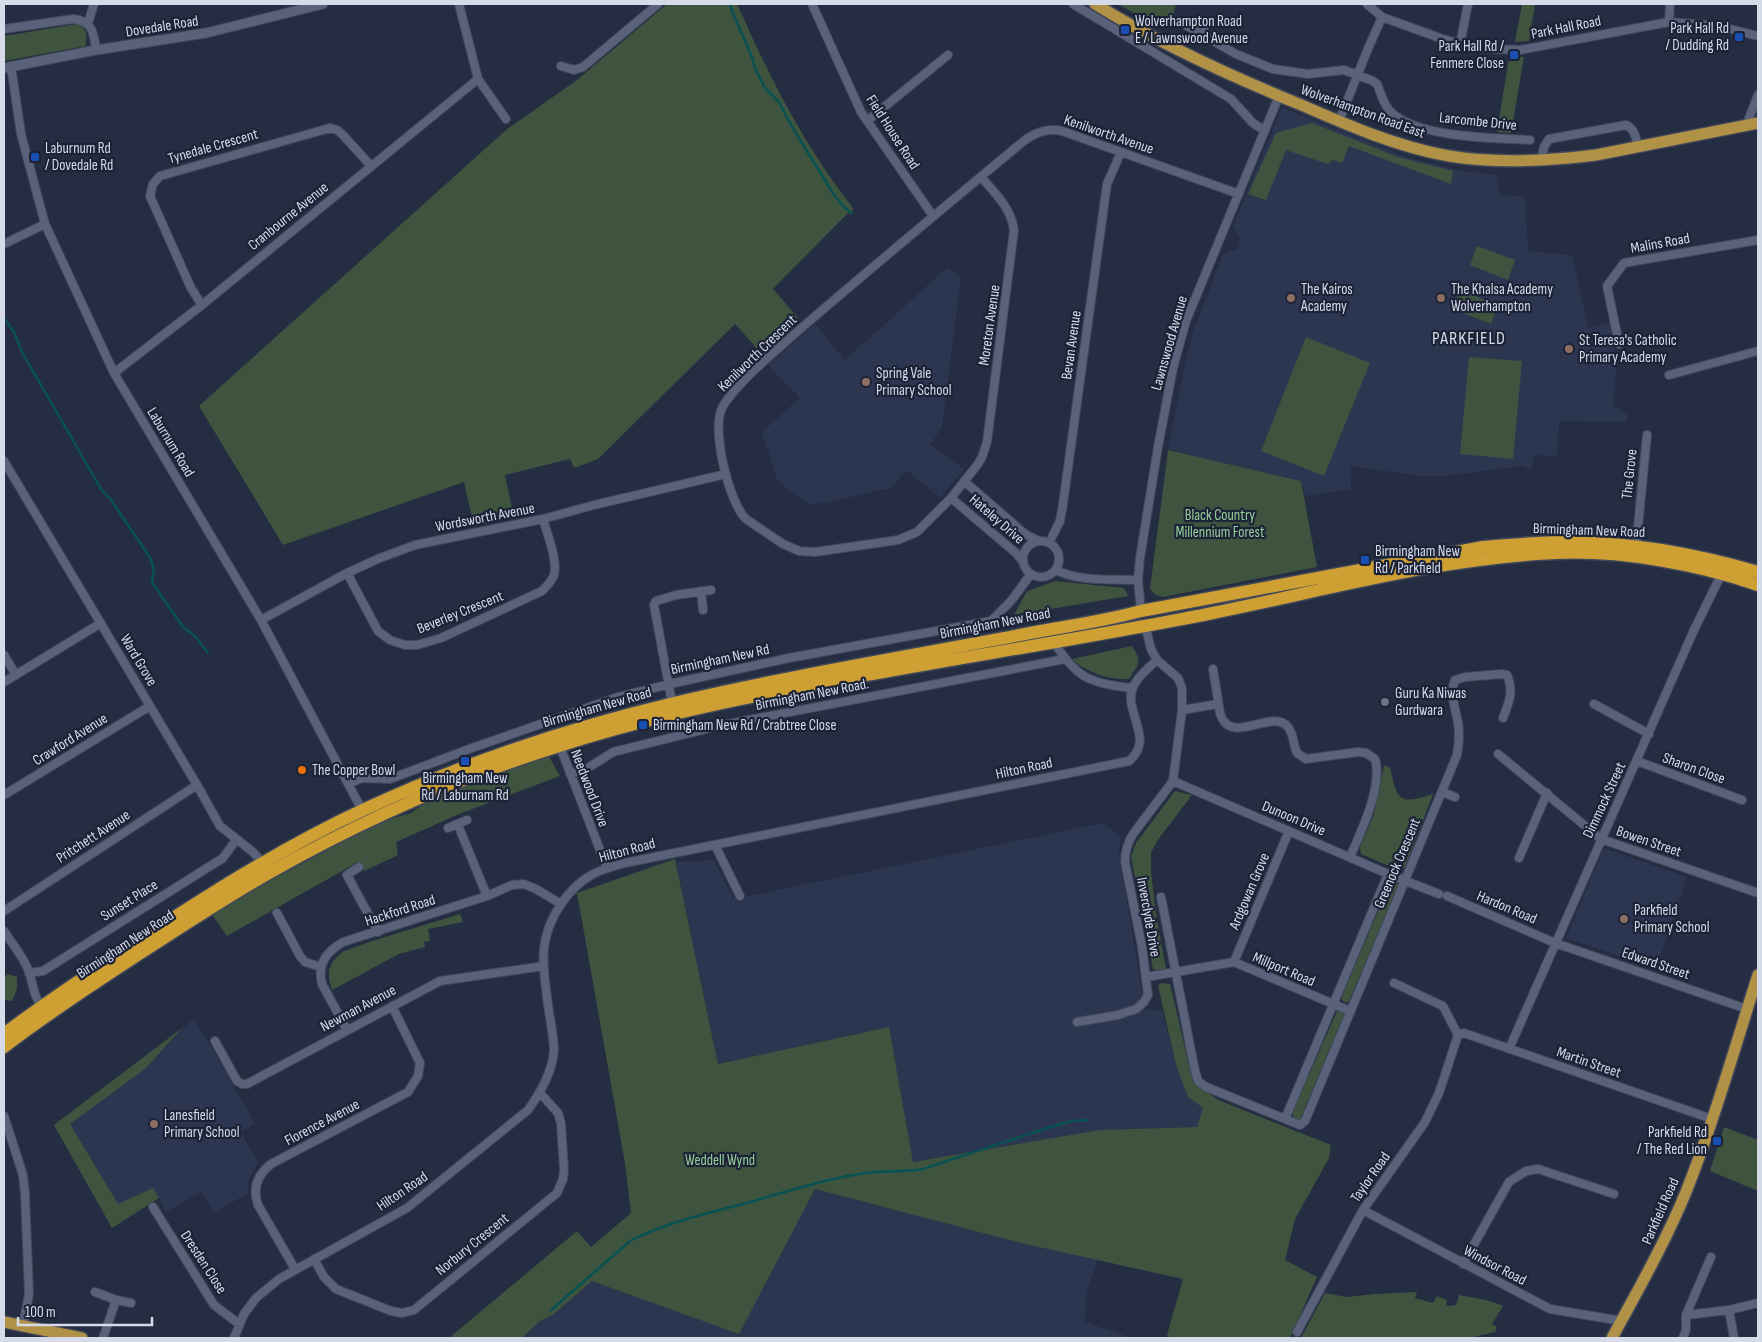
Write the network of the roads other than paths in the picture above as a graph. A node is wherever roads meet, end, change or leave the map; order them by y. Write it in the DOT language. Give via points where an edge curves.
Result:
graph roads {
  1 [pos="94,4"];
  2 [pos="323,4"];
  3 [pos="459,4"];
  4 [pos="658,4"];
  5 [pos="812,4"];
  6 [pos="1073,4"];
  7 [pos="1095,4"];
  8 [pos="1367,4"];
  9 [pos="1468,4"];
  10 [pos="1670,4"];
  11 [pos="1382,17"];
  12 [pos="1669,22"];
  13 [pos="1206,23"];
  14 [pos="88,24"];
  15 [pos="1187,26"];
  16 [pos="4,28"];
  17 [pos="1201,34"];
  18 [pos="1758,36"];
  19 [pos="1460,44"];
  20 [pos="96,50"];
  21 [pos="948,55"];
  22 [pos="561,66"];
  23 [pos="8,67"];
  24 [pos="1358,75"];
  25 [pos="478,79"];
  26 [pos="1758,95"];
  27 [pos="1279,96"];
  28 [pos="506,119"];
  29 [pos="867,121"];
  30 [pos="1339,121"];
  31 [pos="1758,123"];
  32 [pos="1746,126"];
  33 [pos="1265,131"];
  34 [pos="1530,140"];
  35 [pos="1638,147"];
  36 [pos="1121,152"];
  37 [pos="1541,161"];
  38 [pos="371,166"];
  39 [pos="981,177"];
  40 [pos="1239,194"];
  41 [pos="933,216"];
  42 [pos="45,224"];
  43 [pos="1758,240"];
  44 [pos="4,244"];
  45 [pos="202,305"];
  46 [pos="1619,344"];
  47 [pos="1758,351"];
  48 [pos="114,373"];
  49 [pos="1669,375"];
  50 [pos="1647,435"];
  51 [pos="4,461"];
  52 [pos="726,474"];
  53 [pos="964,481"];
  54 [pos="951,498"];
  55 [pos="543,519"];
  56 [pos="1039,541"];
  57 [pos="1049,543"];
  58 [pos="1636,547"];
  59 [pos="1024,564"];
  60 [pos="1724,568"];
  61 [pos="1056,570"];
  62 [pos="1758,572"];
  63 [pos="347,573"];
  64 [pos="1031,574"];
  65 [pos="1138,580"];
  66 [pos="1758,585"];
  67 [pos="712,590"];
  68 [pos="701,592"];
  69 [pos="703,610"];
  70 [pos="1141,612"];
  71 [pos="261,620"];
  72 [pos="101,623"];
  73 [pos="1146,625"];
  74 [pos="1054,642"];
  75 [pos="4,655"];
  76 [pos="1065,659"];
  77 [pos="1157,660"];
  78 [pos="1213,669"];
  79 [pos="16,675"];
  80 [pos="4,682"];
  81 [pos="670,684"];
  82 [pos="1132,688"];
  83 [pos="672,703"];
  84 [pos="1218,704"];
  85 [pos="1594,704"];
  86 [pos="150,706"];
  87 [pos="1182,710"];
  88 [pos="1503,718"];
  89 [pos="1649,734"];
  90 [pos="558,740"];
  91 [pos="1498,754"];
  92 [pos="1637,761"];
  93 [pos="570,774"];
  94 [pos="1173,781"];
  95 [pos="348,784"];
  96 [pos="197,785"];
  97 [pos="1442,792"];
  98 [pos="1547,793"];
  99 [pos="4,795"];
  100 [pos="1455,797"];
  101 [pos="1742,800"];
  102 [pos="365,816"];
  103 [pos="467,820"];
  104 [pos="458,825"];
  105 [pos="448,828"];
  106 [pos="1289,831"];
  107 [pos="1601,839"];
  108 [pos="236,840"];
  109 [pos="715,845"];
  110 [pos="1350,857"];
  111 [pos="1519,858"];
  112 [pos="265,868"];
  113 [pos="359,868"];
  114 [pos="607,868"];
  115 [pos="1388,874"];
  116 [pos="1404,880"];
  117 [pos="1758,893"];
  118 [pos="487,896"];
  119 [pos="740,896"];
  120 [pos="1161,897"];
  121 [pos="561,904"];
  122 [pos="4,911"];
  123 [pos="277,913"];
  124 [pos="4,930"];
  125 [pos="378,932"];
  126 [pos="1556,943"];
  127 [pos="1234,962"];
  128 [pos="544,966"];
  129 [pos="321,967"];
  130 [pos="1175,972"];
  131 [pos="29,973"];
  132 [pos="1758,975"];
  133 [pos="1146,977"];
  134 [pos="1394,983"];
  135 [pos="1333,1004"];
  136 [pos="1752,1004"];
  137 [pos="41,1006"];
  138 [pos="392,1006"];
  139 [pos="1350,1011"];
  140 [pos="1077,1022"];
  141 [pos="347,1030"];
  142 [pos="4,1034"];
  143 [pos="1458,1035"];
  144 [pos="215,1041"];
  145 [pos="4,1047"];
  146 [pos="1509,1049"];
  147 [pos="540,1093"];
  148 [pos="4,1116"];
  149 [pos="1285,1118"];
  150 [pos="1712,1119"];
  151 [pos="1614,1194"];
  152 [pos="153,1207"];
  153 [pos="1364,1210"];
  154 [pos="1711,1257"];
  155 [pos="314,1260"];
  156 [pos="1463,1264"];
  157 [pos="295,1269"];
  158 [pos="95,1292"];
  159 [pos="116,1300"];
  160 [pos="1758,1302"];
  161 [pos="131,1303"];
  162 [pos="1729,1310"];
  163 [pos="1686,1316"];
  164 [pos="1622,1321"];
  165 [pos="4,1322"];
  166 [pos="240,1324"];
  167 [pos="23,1326"];
  168 [pos="1297,1332"];
  169 [pos="82,1338"];
  170 [pos="103,1338"];
  171 [pos="234,1338"];
  172 [pos="1612,1338"];
  173 [pos="1683,1338"];
  174 [pos="1734,1338"];
  1 -- 14 [label="street"];
  2 -- 20 [label="street, Dovedale Road" via="206,33"];
  3 -- 25 [label="street"];
  4 -- 22 [label="street" via="583,67 574,70"];
  5 -- 29 [label="street, Field House Road"];
  6 -- 33 [label="street" via="1231,99"];
  7 -- 27 [label="main road, Wolverhampton Road East" via="1173,49"];
  8 -- 11 [label="street"];
  9 -- 19 [label="street"];
  10 -- 12 [label="street"];
  11 -- 19 [label="street, Park Hall Road"];
  11 -- 24 [label="street"];
  12 -- 18 [label="street, Park Hall Road" via="1718,26"];
  12 -- 19 [label="street, Park Hall Road" via="1520,50"];
  13 -- 17 [label="street"];
  14 -- 16 [label="street" via="82,19 73,19"];
  14 -- 20 [label="street" via="94,33"];
  15 -- 17 [label="street"];
  17 -- 24 [label="street" via="1236,54 1273,69 1308,74 1344,70"];
  20 -- 23 [label="street, Dovedale Road"];
  21 -- 29 [label="street"];
  23 -- 42 [label="street, Laburnum Road" via="21,134"];
  24 -- 30 [label="street"];
  24 -- 34 [label="street, Larcombe Drive" via="1373,81 1388,109 1412,126 1472,136"];
  25 -- 28 [label="street"];
  25 -- 38 [label="street, Cranbourne Avenue"];
  26 -- 32 [label="street"];
  27 -- 30 [label="main road, Wolverhampton Road East"];
  27 -- 33 [label="street, Lawnswood Avenue"];
  29 -- 41 [label="street, Field House Road"];
  30 -- 37 [label="main road, Wolverhampton Road East" via="1429,152 1466,158"];
  31 -- 32 [label="main road, Wolverhampton Road East"];
  32 -- 35 [label="main road, Wolverhampton Road East"];
  33 -- 40 [label="street, Lawnswood Avenue"];
  35 -- 37 [label="main road, Wolverhampton Road East"];
  35 -- 37 [label="street" via="1635,134 1626,125 1549,139"];
  36 -- 39 [label="street, Kenilworth Avenue" via="1062,130 1048,130 1025,140"];
  36 -- 40 [label="street, Kenilworth Avenue"];
  36 -- 57 [label="street, Bevan Avenue" via="1107,184 1064,504"];
  38 -- 45 [label="street, Cranbourne Avenue"];
  38 -- 45 [label="street, Tynedale Crescent" via="342,134 330,128 176,170 155,180 150,191 153,206 190,288"];
  39 -- 41 [label="street, Kenilworth Crescent"];
  39 -- 53 [label="street, Moreton Avenue" via="1010,212 1014,239 986,442 982,456"];
  40 -- 65 [label="street, Lawnswood Avenue" via="1186,321 1173,368 1145,522"];
  41 -- 52 [label="street, Kenilworth Crescent" via="770,355 726,400 718,425"];
  42 -- 44 [label="street"];
  42 -- 48 [label="street, Laburnum Road"];
  43 -- 46 [label="street, Malins Road" via="1624,263 1608,286"];
  45 -- 48 [label="street, Cranbourne Avenue"];
  47 -- 49 [label="street"];
  48 -- 71 [label="street, Laburnum Road"];
  50 -- 58 [label="street, The Grove"];
  51 -- 72 [label="street, Ward Grove"];
  52 -- 54 [label="street, Kenilworth Crescent" via="740,514 799,551 815,552 910,536 924,527"];
  52 -- 55 [label="street, Wordsworth Avenue"];
  53 -- 54 [label="street, Kenilworth Crescent"];
  53 -- 56 [label="street, Hateley Drive" via="1025,534"];
  54 -- 59 [label="street, Hateley Drive" via="1017,554"];
  55 -- 63 [label="street, Wordsworth Avenue" via="415,545"];
  55 -- 63 [label="street, Beverley Crescent" via="554,574 542,591 474,624 417,645 390,640 378,631"];
  56 -- 57 [label="street"];
  56 -- 59 [label="street" via="1026,548"];
  57 -- 61 [label="street" via="1059,556"];
  58 -- 60 [label="highway, Birmingham New Road"];
  58 -- 70 [label="highway, Birmingham New Road" via="1566,542 1483,547"];
  59 -- 64 [label="street"];
  60 -- 62 [label="highway, Birmingham New Road"];
  60 -- 66 [label="highway, Birmingham New Road"];
  60 -- 73 [label="highway, Birmingham New Road" via="1583,553 1485,559 1358,581"];
  60 -- 89 [label="street, Dimmock Street"];
  61 -- 64 [label="street" via="1045,577"];
  61 -- 65 [label="street" via="1098,579"];
  63 -- 71 [label="street, Wordsworth Avenue"];
  64 -- 81 [label="street, Birmingham New Rd" via="991,621 789,658"];
  65 -- 70 [label="street, Lawnswood Avenue"];
  67 -- 68 [label="street"];
  68 -- 69 [label="street"];
  68 -- 81 [label="street" via="656,600 654,605"];
  70 -- 73 [label="highway"];
  70 -- 83 [label="highway, Birmingham New Road"];
  71 -- 95 [label="street, Laburnum Road"];
  72 -- 79 [label="street"];
  72 -- 86 [label="street, Ward Grove"];
  73 -- 74 [label="highway, Birmingham New Road"];
  73 -- 77 [label="street"];
  74 -- 76 [label="street"];
  74 -- 90 [label="highway, Birmingham New Road" via="726,702"];
  75 -- 79 [label="street"];
  76 -- 82 [label="street" via="1094,681"];
  76 -- 93 [label="street, Birmingham New Road." via="718,726 613,752 588,768"];
  77 -- 82 [label="street"];
  77 -- 87 [label="street" via="1178,678 1182,688"];
  78 -- 84 [label="street"];
  79 -- 80 [label="street"];
  81 -- 83 [label="street"];
  81 -- 95 [label="street, Birmingham New Rd" via="618,697 390,780 362,778"];
  82 -- 109 [label="street, Hilton Road" via="1130,696 1140,746 1129,761"];
  83 -- 90 [label="highway, Birmingham New Road"];
  84 -- 87 [label="street"];
  84 -- 110 [label="street" via="1222,719 1234,728 1284,723 1290,728 1296,753 1306,759 1358,752 1375,759 1377,770 1369,814"];
  85 -- 89 [label="street"];
  86 -- 96 [label="street, Ward Grove"];
  86 -- 99 [label="street, Crawford Avenue"];
  87 -- 94 [label="street"];
  88 -- 97 [label="street, Greenock Crescent" via="1511,697 1511,683 1507,675 1455,680 1454,699 1460,741"];
  89 -- 92 [label="street, Dimmock Street"];
  90 -- 93 [label="street, Needwood Drive"];
  90 -- 102 [label="highway, Birmingham New Road" via="477,763 399,794"];
  91 -- 98 [label="street, Bowen Street"];
  92 -- 101 [label="street, Sharon Close"];
  92 -- 107 [label="street, Dimmock Street"];
  93 -- 114 [label="street, Needwood Drive"];
  94 -- 106 [label="street, Dunoon Drive"];
  94 -- 133 [label="street, Inverclyde Drive" via="1133,834 1125,851"];
  95 -- 102 [label="street, Laburnum Road"];
  96 -- 108 [label="street, Ward Grove" via="220,826"];
  96 -- 122 [label="street, Pritchett Avenue"];
  97 -- 100 [label="street"];
  97 -- 116 [label="street, Greenock Crescent"];
  98 -- 107 [label="street, Bowen Street"];
  98 -- 111 [label="street"];
  102 -- 112 [label="highway, Birmingham New Road"];
  103 -- 104 [label="street"];
  104 -- 105 [label="street"];
  104 -- 118 [label="street"];
  106 -- 110 [label="street, Dunoon Drive"];
  106 -- 127 [label="street, Ardgowan Grove"];
  107 -- 117 [label="street, Bowen Street"];
  107 -- 126 [label="street, Dimmock Street"];
  108 -- 112 [label="street, Ward Grove" via="254,852"];
  108 -- 131 [label="street, Sunset Place" via="223,858 43,971"];
  109 -- 114 [label="street, Hilton Road"];
  109 -- 119 [label="street"];
  110 -- 115 [label="street, Dunoon Drive"];
  112 -- 137 [label="highway, Birmingham New Road" via="186,909"];
  112 -- 145 [label="highway, Birmingham New Road"];
  113 -- 125 [label="street" via="347,875"];
  114 -- 121 [label="street, Hilton Road" via="584,880"];
  115 -- 116 [label="street, Dunoon Drive"];
  115 -- 135 [label="street, Greenock Crescent"];
  116 -- 126 [label="street, Hardon Road"];
  116 -- 139 [label="street, Greenock Crescent"];
  118 -- 121 [label="street, Hackford Road" via="512,885 524,884"];
  118 -- 125 [label="street, Hackford Road"];
  120 -- 130 [label="street"];
  121 -- 128 [label="street, Hilton Road" via="548,931"];
  123 -- 129 [label="street" via="300,956 305,962"];
  124 -- 131 [label="street"];
  125 -- 129 [label="street, Hackford Road" via="333,948"];
  126 -- 136 [label="street, Edward Street"];
  126 -- 146 [label="street, Dimmock Street"];
  127 -- 130 [label="street, Millport Road"];
  127 -- 135 [label="street, Millport Road"];
  128 -- 138 [label="street, Newman Avenue" via="440,981"];
  128 -- 147 [label="street, Hilton Road" via="554,1050"];
  129 -- 141 [label="street" via="322,984"];
  130 -- 133 [label="street, Millport Road"];
  130 -- 149 [label="street, Greenock Crescent" via="1198,1081 1206,1088"];
  131 -- 137 [label="street" via="34,995"];
  132 -- 136 [label="main road, Parkfield Road"];
  133 -- 140 [label="street, Inverclyde Drive" via="1148,994 1136,1009"];
  134 -- 143 [label="street" via="1443,1006"];
  135 -- 139 [label="street, Millport Road"];
  135 -- 149 [label="street, Greenock Crescent"];
  136 -- 150 [label="main road, Parkfield Road"];
  137 -- 142 [label="highway, Birmingham New Road"];
  138 -- 141 [label="street, Newman Avenue"];
  138 -- 157 [label="street, Florence Avenue" via="420,1063 418,1076 408,1092 271,1164 262,1171 256,1183 258,1205"];
  139 -- 149 [label="street, Greenock Crescent" via="1305,1121 1300,1125"];
  141 -- 144 [label="street, Newman Avenue" via="247,1084 237,1081"];
  143 -- 146 [label="street, Martin Street" via="1464,1033"];
  143 -- 153 [label="street, Taylor Road" via="1439,1093 1425,1122"];
  146 -- 150 [label="street, Martin Street"];
  147 -- 155 [label="street, Hilton Road" via="528,1110 407,1208"];
  147 -- 155 [label="street, Norbury Crescent" via="558,1113 561,1123 564,1170 557,1193 414,1310 391,1311 336,1289"];
  148 -- 167 [label="street" via="23,1175 25,1194 29,1294"];
  150 -- 164 [label="main road, Parkfield Road" via="1671,1226"];
  151 -- 156 [label="street" via="1538,1169 1526,1171 1509,1182"];
  152 -- 166 [label="street, Dresden Close" via="214,1305"];
  153 -- 156 [label="street, Windsor Road"];
  153 -- 168 [label="street, Taylor Road"];
  154 -- 163 [label="street"];
  155 -- 157 [label="street, Hilton Road"];
  156 -- 164 [label="street, Windsor Road" via="1550,1309"];
  157 -- 166 [label="street, Hilton Road" via="256,1298"];
  158 -- 159 [label="street"];
  159 -- 161 [label="street"];
  159 -- 170 [label="street"];
  160 -- 162 [label="street"];
  162 -- 163 [label="street"];
  162 -- 174 [label="street"];
  163 -- 173 [label="street"];
  164 -- 172 [label="main road, Parkfield Road"];
  165 -- 167 [label="main road"];
  166 -- 171 [label="street, Hilton Road"];
  167 -- 169 [label="main road"];
}
